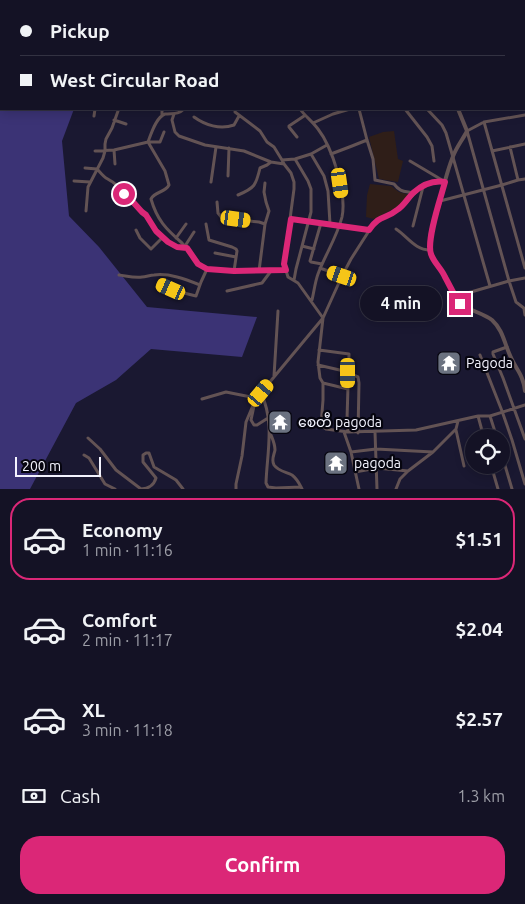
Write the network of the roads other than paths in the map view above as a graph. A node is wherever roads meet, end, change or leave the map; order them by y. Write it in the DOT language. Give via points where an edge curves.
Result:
graph roads {
  1 [pos="95,110"];
  2 [pos="162,110"];
  3 [pos="183,110"];
  4 [pos="301,110"];
  5 [pos="331,110"];
  6 [pos="347,110"];
  7 [pos="359,110"];
  8 [pos="406,110"];
  9 [pos="428,110"];
  10 [pos="458,110"];
  11 [pos="118,111"];
  12 [pos="235,112"];
  13 [pos="174,114"];
  14 [pos="333,114"];
  15 [pos="525,115"];
  16 [pos="94,116"];
  17 [pos="162,116"];
  18 [pos="239,116"];
  19 [pos="304,116"];
  20 [pos="194,118"];
  21 [pos="114,120"];
  22 [pos="484,122"];
  23 [pos="126,124"];
  24 [pos="313,124"];
  25 [pos="467,131"];
  26 [pos="164,132"];
  27 [pos="297,137"];
  28 [pos="366,140"];
  29 [pos="148,142"];
  30 [pos="326,144"];
  31 [pos="525,144"];
  32 [pos="216,146"];
  33 [pos="510,147"];
  34 [pos="229,148"];
  35 [pos="114,150"];
  36 [pos="95,151"];
  37 [pos="105,151"];
  38 [pos="492,151"];
  39 [pos="311,154"];
  40 [pos="331,154"];
  41 [pos="453,156"];
  42 [pos="295,159"];
  43 [pos="282,160"];
  44 [pos="410,161"];
  45 [pos="434,161"];
  46 [pos="270,162"];
  47 [pos="115,164"];
  48 [pos="284,164"];
  49 [pos="85,168"];
  50 [pos="97,169"];
  51 [pos="228,176"];
  52 [pos="518,180"];
  53 [pos="525,180"];
  54 [pos="74,182"];
  55 [pos="90,182"];
  56 [pos="211,182"];
  57 [pos="445,182"];
  58 [pos="265,183"];
  59 [pos="502,185"];
  60 [pos="423,186"];
  61 [pos="484,189"];
  62 [pos="413,193"];
  63 [pos="238,195"];
  64 [pos="464,195"];
  65 [pos="440,200"];
  66 [pos="217,202"];
  67 [pos="86,211"];
  68 [pos="291,219"];
  69 [pos="310,221"];
  70 [pos="321,223"];
  71 [pos="186,224"];
  72 [pos="206,224"];
  73 [pos="265,224"];
  74 [pos="330,224"];
  75 [pos="338,226"];
  76 [pos="413,226"];
  77 [pos="136,230"];
  78 [pos="369,230"];
  79 [pos="396,230"];
  80 [pos="194,232"];
  81 [pos="164,237"];
  82 [pos="176,238"];
  83 [pos="302,246"];
  84 [pos="186,247"];
  85 [pos="314,248"];
  86 [pos="430,250"];
  87 [pos="215,253"];
  88 [pos="236,257"];
  89 [pos="322,264"];
  90 [pos="320,268"];
  91 [pos="525,268"];
  92 [pos="207,269"];
  93 [pos="286,270"];
  94 [pos="234,271"];
  95 [pos="259,271"];
  96 [pos="272,271"];
  97 [pos="119,275"];
  98 [pos="342,276"];
  99 [pos="525,278"];
  100 [pos="294,280"];
  101 [pos="509,281"];
  102 [pos="160,284"];
  103 [pos="200,285"];
  104 [pos="490,286"];
  105 [pos="227,291"];
  106 [pos="312,301"];
  107 [pos="460,304"];
  108 [pos="524,308"];
  109 [pos="278,311"];
  110 [pos="525,315"];
  111 [pos="323,318"];
  112 [pos="507,348"];
  113 [pos="319,350"];
  114 [pos="480,355"];
  115 [pos="318,365"];
  116 [pos="348,373"];
  117 [pos="274,377"];
  118 [pos="323,384"];
  119 [pos="348,389"];
  120 [pos="525,391"];
  121 [pos="260,394"];
  122 [pos="202,399"];
  123 [pos="254,403"];
  124 [pos="525,405"];
  125 [pos="514,408"];
  126 [pos="502,411"];
  127 [pos="478,416"];
  128 [pos="490,416"];
  129 [pos="269,418"];
  130 [pos="458,421"];
  131 [pos="482,429"];
  132 [pos="494,429"];
  133 [pos="456,430"];
  134 [pos="270,432"];
  135 [pos="346,432"];
  136 [pos="375,432"];
  137 [pos="358,433"];
  138 [pos="88,438"];
  139 [pos="525,439"];
  140 [pos="376,450"];
  141 [pos="351,452"];
  142 [pos="433,452"];
  143 [pos="84,455"];
  144 [pos="464,466"];
  145 [pos="377,468"];
  146 [pos="408,471"];
  147 [pos="355,472"];
  148 [pos="494,474"];
  149 [pos="508,474"];
  150 [pos="525,484"];
  151 [pos="301,488"];
  152 [pos="114,489"];
  153 [pos="141,489"];
  154 [pos="183,489"];
  155 [pos="235,489"];
  156 [pos="359,489"];
  157 [pos="377,489"];
  158 [pos="396,489"];
  159 [pos="498,489"];
  160 [pos="512,489"];
  1 -- 16 [label="street"];
  2 -- 17 [label="street"];
  3 -- 13 [label="street"];
  4 -- 19 [label="street"];
  5 -- 14 [label="street"];
  6 -- 14 [label="street"];
  7 -- 28 [label="street"];
  8 -- 45 [label="street" via="432,146"];
  9 -- 41 [label="street" via="445,131"];
  10 -- 25 [label="street"];
  11 -- 21 [label="street"];
  12 -- 18 [label="street"];
  13 -- 17 [label="street"];
  13 -- 32 [label="street" via="172,120 178,136"];
  14 -- 24 [label="street"];
  15 -- 22 [label="street"];
  17 -- 29 [label="street"];
  18 -- 20 [label="street" via="234,125 228,127 217,127"];
  18 -- 43 [label="street" via="260,131"];
  19 -- 24 [label="street"];
  19 -- 27 [label="street" via="289,126"];
  21 -- 23 [label="street"];
  21 -- 37 [label="street"];
  22 -- 25 [label="street"];
  22 -- 38 [label="street"];
  24 -- 30 [label="street"];
  25 -- 41 [label="street"];
  25 -- 61 [label="street"];
  26 -- 29 [label="street" via="160,142"];
  28 -- 40 [label="street"];
  28 -- 62 [label="street" via="373,159 375,180"];
  29 -- 35 [label="street"];
  29 -- 82 [label="street" via="165,171 169,185 150,199 163,225"];
  30 -- 39 [label="street"];
  30 -- 40 [label="street"];
  31 -- 33 [label="street"];
  32 -- 34 [label="street"];
  32 -- 56 [label="street"];
  33 -- 38 [label="street"];
  33 -- 52 [label="street"];
  34 -- 46 [label="street"];
  34 -- 51 [label="street"];
  35 -- 37 [label="street"];
  35 -- 47 [label="street"];
  36 -- 37 [label="street"];
  37 -- 50 [label="street"];
  38 -- 59 [label="street"];
  39 -- 42 [label="street"];
  39 -- 74 [label="street" via="324,176"];
  40 -- 75 [label="street" via="337,166 342,200"];
  41 -- 57 [label="street"];
  41 -- 64 [label="street"];
  42 -- 43 [label="street"];
  42 -- 69 [label="street" via="310,189"];
  43 -- 48 [label="street"];
  44 -- 57 [label="street"];
  46 -- 48 [label="street"];
  46 -- 63 [label="street" via="260,168 251,190"];
  48 -- 68 [label="street" via="294,182"];
  49 -- 50 [label="street"];
  50 -- 55 [label="street"];
  50 -- 81 [label="street" via="115,183"];
  52 -- 53 [label="street"];
  52 -- 59 [label="street"];
  54 -- 55 [label="street"];
  55 -- 67 [label="street"];
  57 -- 60 [label="street" via="437,180"];
  57 -- 65 [label="street"];
  58 -- 73 [label="street" via="269,211"];
  59 -- 61 [label="street"];
  59 -- 91 [label="street"];
  60 -- 62 [label="street"];
  60 -- 76 [label="street"];
  61 -- 64 [label="street"];
  61 -- 101 [label="street"];
  62 -- 78 [label="street" via="397,211 378,219"];
  64 -- 65 [label="street"];
  64 -- 104 [label="street"];
  65 -- 86 [label="street"];
  66 -- 73 [label="street" via="222,218"];
  68 -- 69 [label="street"];
  68 -- 93 [label="street" via="284,264"];
  69 -- 70 [label="street"];
  69 -- 83 [label="street"];
  70 -- 74 [label="street"];
  70 -- 85 [label="street"];
  71 -- 82 [label="street"];
  72 -- 88 [label="street" via="209,240 234,248"];
  73 -- 95 [label="street"];
  74 -- 75 [label="street"];
  75 -- 78 [label="street"];
  75 -- 89 [label="street"];
  77 -- 81 [label="street" via="150,249"];
  78 -- 98 [label="street"];
  79 -- 86 [label="street" via="417,247"];
  80 -- 84 [label="street"];
  81 -- 84 [label="street" via="177,247"];
  82 -- 84 [label="street"];
  83 -- 85 [label="street"];
  83 -- 100 [label="street"];
  84 -- 92 [label="street" via="198,264"];
  85 -- 89 [label="street" via="310,261"];
  86 -- 107 [label="street"];
  87 -- 88 [label="street"];
  88 -- 94 [label="street"];
  89 -- 90 [label="street"];
  90 -- 98 [label="street"];
  90 -- 106 [label="street"];
  92 -- 94 [label="street"];
  92 -- 103 [label="street"];
  93 -- 96 [label="street"];
  93 -- 100 [label="street" via="288,277"];
  94 -- 95 [label="street"];
  95 -- 96 [label="street"];
  96 -- 105 [label="street" via="262,283"];
  97 -- 103 [label="street" via="134,278 171,276"];
  98 -- 111 [label="street"];
  99 -- 101 [label="street"];
  100 -- 106 [label="street"];
  101 -- 104 [label="street"];
  101 -- 108 [label="street" via="516,302"];
  102 -- 103 [label="street" via="195,296"];
  104 -- 107 [label="street" via="464,294"];
  106 -- 111 [label="street"];
  107 -- 112 [label="street" via="491,319 501,331"];
  108 -- 110 [label="street"];
  109 -- 117 [label="street"];
  111 -- 113 [label="street"];
  111 -- 117 [label="street"];
  112 -- 120 [label="street" via="522,376"];
  112 -- 125 [label="street" via="492,354"];
  113 -- 115 [label="street"];
  113 -- 116 [label="street" via="349,354"];
  114 -- 126 [label="street"];
  115 -- 116 [label="street"];
  115 -- 118 [label="street"];
  116 -- 119 [label="street"];
  116 -- 137 [label="street" via="358,377"];
  117 -- 121 [label="street"];
  118 -- 119 [label="street"];
  118 -- 135 [label="street" via="321,425 326,429"];
  119 -- 135 [label="street"];
  121 -- 122 [label="street" via="251,397 226,392"];
  121 -- 123 [label="street"];
  121 -- 129 [label="street"];
  123 -- 129 [label="street" via="251,420 254,425"];
  123 -- 155 [label="street" via="246,422"];
  124 -- 125 [label="street"];
  125 -- 126 [label="street"];
  125 -- 139 [label="street"];
  126 -- 128 [label="street"];
  126 -- 150 [label="street"];
  127 -- 128 [label="street"];
  127 -- 130 [label="street"];
  127 -- 131 [label="street"];
  128 -- 132 [label="street"];
  129 -- 134 [label="street"];
  130 -- 133 [label="street"];
  130 -- 136 [label="street" via="416,430"];
  133 -- 142 [label="street"];
  133 -- 144 [label="street"];
  134 -- 151 [label="street" via="276,468 293,476"];
  134 -- 151 [label="street" via="268,487"];
  135 -- 137 [label="street"];
  135 -- 141 [label="street"];
  136 -- 137 [label="street"];
  136 -- 140 [label="street"];
  138 -- 153 [label="street" via="116,470"];
  140 -- 141 [label="street"];
  140 -- 142 [label="street"];
  140 -- 145 [label="street"];
  141 -- 147 [label="street"];
  142 -- 146 [label="street"];
  143 -- 152 [label="street" via="105,484"];
  145 -- 146 [label="street"];
  145 -- 147 [label="street"];
  145 -- 157 [label="street"];
  146 -- 158 [label="street"];
  147 -- 156 [label="street"];
  148 -- 159 [label="street"];
  149 -- 160 [label="street"];
  153 -- 154 [label="street" via="152,485 156,478 143,462 146,453 151,456 154,467 176,480"];
}
